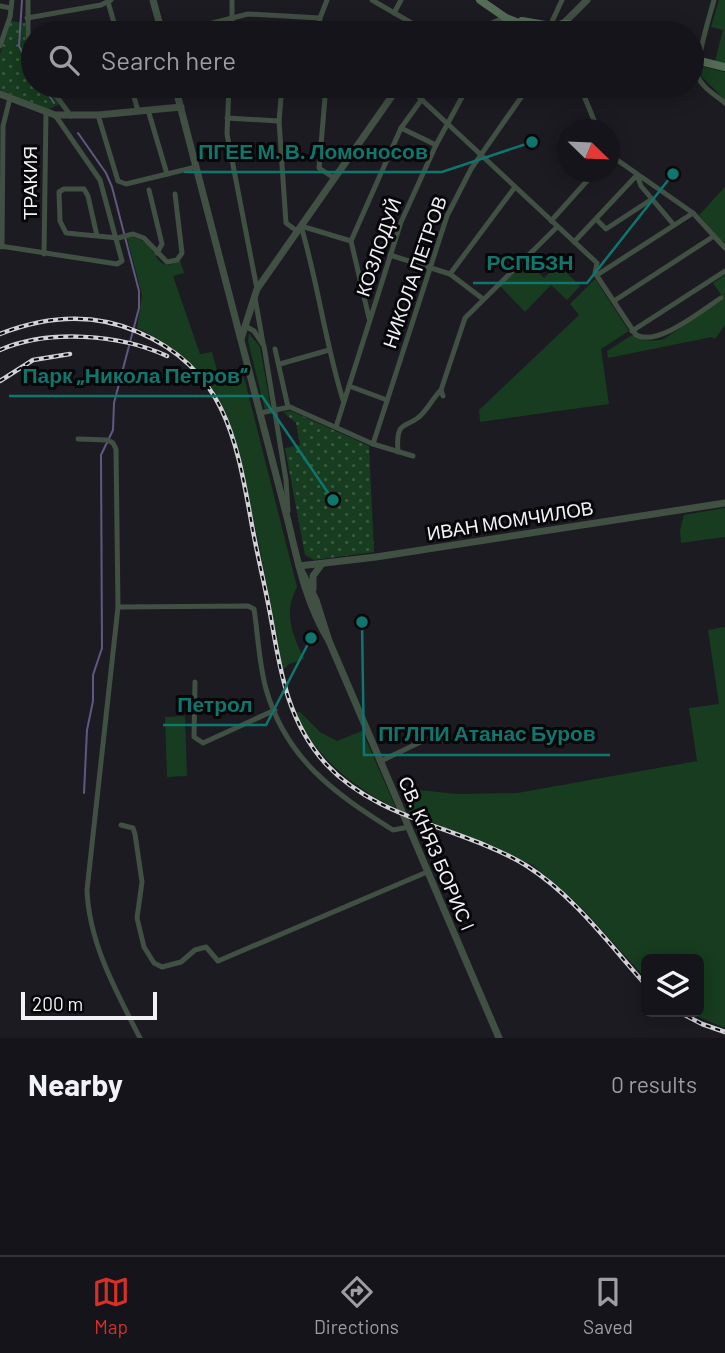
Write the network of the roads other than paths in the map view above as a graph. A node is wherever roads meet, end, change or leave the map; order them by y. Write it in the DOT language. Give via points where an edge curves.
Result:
graph roads {
  1 [pos="12,0"];
  2 [pos="28,0"];
  3 [pos="80,0"];
  4 [pos="153,0"];
  5 [pos="232,0"];
  6 [pos="327,0"];
  7 [pos="372,0"];
  8 [pos="401,0"];
  9 [pos="480,0"];
  10 [pos="562,0"];
  11 [pos="587,0"];
  12 [pos="714,0"];
  13 [pos="110,1"];
  14 [pos="489,3"];
  15 [pos="0,6"];
  16 [pos="11,8"];
  17 [pos="579,8"];
  18 [pos="78,10"];
  19 [pos="394,13"];
  20 [pos="233,17"];
  21 [pos="27,18"];
  22 [pos="320,18"];
  23 [pos="504,19"];
  24 [pos="27,21"];
  25 [pos="114,21"];
  26 [pos="159,21"];
  27 [pos="218,21"];
  28 [pos="233,21"];
  29 [pos="320,21"];
  30 [pos="408,21"];
  31 [pos="499,21"];
  32 [pos="515,21"];
  33 [pos="556,21"];
  34 [pos="563,21"];
  35 [pos="574,21"];
  36 [pos="704,32"];
  37 [pos="0,46"];
  38 [pos="704,62"];
  39 [pos="725,67"];
  40 [pos="704,84"];
  41 [pos="0,94"];
  42 [pos="10,98"];
  43 [pos="58,98"];
  44 [pos="134,98"];
  45 [pos="178,98"];
  46 [pos="228,98"];
  47 [pos="281,98"];
  48 [pos="325,98"];
  49 [pos="390,98"];
  50 [pos="462,98"];
  51 [pos="521,98"];
  52 [pos="585,98"];
  53 [pos="422,99"];
  54 [pos="725,103"];
  55 [pos="181,107"];
  56 [pos="148,110"];
  57 [pos="138,111"];
  58 [pos="46,112"];
  59 [pos="55,115"];
  60 [pos="98,115"];
  61 [pos="71,116"];
  62 [pos="227,118"];
  63 [pos="594,119"];
  64 [pos="279,121"];
  65 [pos="448,123"];
  66 [pos="401,128"];
  67 [pos="436,145"];
  68 [pos="482,156"];
  69 [pos="620,162"];
  70 [pos="196,167"];
  71 [pos="167,174"];
  72 [pos="637,175"];
  73 [pos="334,178"];
  74 [pos="586,182"];
  75 [pos="515,187"];
  76 [pos="149,190"];
  77 [pos="175,194"];
  78 [pos="652,199"];
  79 [pos="693,212"];
  80 [pos="596,219"];
  81 [pos="551,221"];
  82 [pos="1,222"];
  83 [pos="674,225"];
  84 [pos="557,227"];
  85 [pos="299,228"];
  86 [pos="97,236"];
  87 [pos="714,236"];
  88 [pos="118,238"];
  89 [pos="351,241"];
  90 [pos="574,243"];
  91 [pos="1,247"];
  92 [pos="725,248"];
  93 [pos="157,253"];
  94 [pos="44,254"];
  95 [pos="390,255"];
  96 [pos="430,267"];
  97 [pos="725,271"];
  98 [pos="450,274"];
  99 [pos="597,275"];
  100 [pos="256,293"];
  101 [pos="721,298"];
  102 [pos="484,299"];
  103 [pos="614,301"];
  104 [pos="370,319"];
  105 [pos="247,327"];
  106 [pos="632,331"];
  107 [pos="241,340"];
  108 [pos="264,346"];
  109 [pos="275,349"];
  110 [pos="329,350"];
  111 [pos="280,364"];
  112 [pos="349,386"];
  113 [pos="387,400"];
  114 [pos="344,402"];
  115 [pos="288,407"];
  116 [pos="275,411"];
  117 [pos="260,413"];
  118 [pos="335,427"];
  119 [pos="78,439"];
  120 [pos="373,444"];
  121 [pos="398,452"];
  122 [pos="413,456"];
  123 [pos="725,503"];
  124 [pos="288,521"];
  125 [pos="321,565"];
  126 [pos="299,566"];
  127 [pos="316,600"];
  128 [pos="118,607"];
  129 [pos="329,641"];
  130 [pos="195,682"];
  131 [pos="275,710"];
  132 [pos="444,741"];
  133 [pos="381,761"];
  134 [pos="121,825"];
  135 [pos="410,827"];
  136 [pos="427,872"];
  137 [pos="140,1038"];
  138 [pos="499,1038"];
  1 -- 16 [label="street"];
  2 -- 21 [label="street"];
  3 -- 18 [label="street"];
  4 -- 26 [label="street"];
  5 -- 20 [label="street"];
  6 -- 22 [label="street"];
  7 -- 19 [label="street"];
  8 -- 19 [label="street"];
  9 -- 14 [label="main road"];
  10 -- 33 [label="street"];
  11 -- 17 [label="street"];
  12 -- 36 [label="street"];
  13 -- 18 [label="street"];
  13 -- 25 [label="street"];
  14 -- 23 [label="main road"];
  15 -- 16 [label="street"];
  16 -- 37 [label="street"];
  17 -- 34 [label="street"];
  17 -- 35 [label="street"];
  18 -- 21 [label="street"];
  19 -- 30 [label="street"];
  20 -- 22 [label="street"];
  20 -- 27 [label="street"];
  20 -- 28 [label="street"];
  21 -- 24 [label="street"];
  22 -- 29 [label="street"];
  23 -- 31 [label="street"];
  23 -- 32 [label="main road"];
  38 -- 39 [label="main road"];
  40 -- 54 [label="street"];
  41 -- 42 [label="street"];
  42 -- 58 [label="street"];
  42 -- 82 [label="street" via="3,126"];
  43 -- 61 [label="street"];
  44 -- 57 [label="street"];
  45 -- 55 [label="street, СВ. КНЯЗ БОРИС I"];
  46 -- 62 [label="street"];
  47 -- 64 [label="street"];
  48 -- 73 [label="street" via="319,168"];
  49 -- 73 [label="street"];
  50 -- 65 [label="street, КОЗЛОДУЙ"];
  51 -- 68 [label="street, НИКОЛА ПЕТРОВ"];
  52 -- 63 [label="street"];
  53 -- 65 [label="street"];
  53 -- 66 [label="street"];
  55 -- 56 [label="street"];
  55 -- 70 [label="street, СВ. КНЯЗ БОРИС I"];
  56 -- 57 [label="street"];
  56 -- 71 [label="street"];
  57 -- 60 [label="street"];
  58 -- 59 [label="street"];
  58 -- 94 [label="street, ТРАКИЯ"];
  59 -- 61 [label="street"];
  59 -- 88 [label="street" via="100,180"];
  60 -- 61 [label="street"];
  60 -- 71 [label="street" via="118,181 126,184"];
  62 -- 64 [label="street"];
  62 -- 100 [label="street"];
  64 -- 85 [label="street" via="286,223"];
  65 -- 67 [label="street, КОЗЛОДУЙ"];
  65 -- 68 [label="street"];
  66 -- 67 [label="street"];
  66 -- 89 [label="street"];
  67 -- 95 [label="street, КОЗЛОДУЙ"];
  68 -- 75 [label="street"];
  68 -- 96 [label="street, НИКОЛА ПЕТРОВ" via="447,216"];
  69 -- 72 [label="street"];
  70 -- 71 [label="street"];
  70 -- 107 [label="street, СВ. КНЯЗ БОРИС I"];
  72 -- 78 [label="street"];
  72 -- 79 [label="street"];
  72 -- 80 [label="street"];
  73 -- 85 [label="street"];
  74 -- 81 [label="street"];
  75 -- 81 [label="street"];
  75 -- 98 [label="street"];
  76 -- 93 [label="street" via="162,244"];
  77 -- 93 [label="street" via="182,253 167,262"];
  78 -- 80 [label="street" via="606,229"];
  78 -- 83 [label="street"];
  79 -- 83 [label="street"];
  79 -- 87 [label="street"];
  80 -- 90 [label="street"];
  81 -- 84 [label="street"];
  82 -- 91 [label="street"];
  83 -- 99 [label="street"];
  84 -- 90 [label="street"];
  84 -- 102 [label="street"];
  85 -- 89 [label="street"];
  85 -- 100 [label="street"];
  85 -- 110 [label="street" via="311,261"];
  86 -- 86 [label="street" via="84,189 60,192 63,230"];
  86 -- 88 [label="street"];
  87 -- 92 [label="street"];
  87 -- 103 [label="street"];
  88 -- 93 [label="street" via="133,234 144,238"];
  88 -- 94 [label="street" via="122,261 117,264"];
  89 -- 104 [label="street"];
  90 -- 99 [label="street" via="597,263"];
  91 -- 94 [label="street"];
  95 -- 96 [label="street"];
  95 -- 104 [label="street, КОЗЛОДУЙ"];
  96 -- 98 [label="street"];
  96 -- 113 [label="street, НИКОЛА ПЕТРОВ"];
  97 -- 106 [label="street"];
  98 -- 102 [label="street"];
  99 -- 103 [label="street"];
  100 -- 105 [label="street"];
  100 -- 108 [label="street"];
  101 -- 106 [label="street" via="662,335 641,338"];
  102 -- 121 [label="street" via="465,318 442,393 400,429"];
  103 -- 106 [label="street"];
  104 -- 112 [label="street, КОЗЛОДУЙ"];
  105 -- 107 [label="street"];
  105 -- 108 [label="street"];
  107 -- 117 [label="street, СВ. КНЯЗ БОРИС I"];
  108 -- 116 [label="street"];
  109 -- 111 [label="street"];
  110 -- 111 [label="street"];
  110 -- 114 [label="street"];
  111 -- 115 [label="street"];
  112 -- 113 [label="street"];
  112 -- 114 [label="street, КОЗЛОДУЙ"];
  113 -- 120 [label="street, НИКОЛА ПЕТРОВ"];
  114 -- 118 [label="street, КОЗЛОДУЙ"];
  115 -- 116 [label="street"];
  115 -- 118 [label="street"];
  116 -- 117 [label="street"];
  116 -- 124 [label="street"];
  117 -- 124 [label="street, СВ. КНЯЗ БОРИС I"];
  118 -- 120 [label="street"];
  119 -- 128 [label="street" via="107,440 116,449"];
  120 -- 121 [label="street"];
  121 -- 122 [label="street"];
  123 -- 125 [label="street, ИВАН МОМЧИЛОВ"];
  124 -- 126 [label="street, СВ. КНЯЗ БОРИС I"];
  125 -- 126 [label="street, ИВАН МОМЧИЛОВ"];
  125 -- 127 [label="street" via="312,580"];
  126 -- 127 [label="street, СВ. КНЯЗ БОРИС I"];
  126 -- 129 [label="street, СВ. КНЯЗ БОРИС I" via="316,620"];
  127 -- 129 [label="street, СВ. КНЯЗ БОРИС I"];
  128 -- 131 [label="street" via="254,608 266,688"];
  128 -- 137 [label="street" via="88,910 108,972"];
  129 -- 133 [label="street, СВ. КНЯЗ БОРИС I"];
  130 -- 131 [label="street" via="194,737 199,742"];
  131 -- 135 [label="street" via="299,756 329,786 393,830"];
  132 -- 133 [label="street" via="433,736"];
  133 -- 135 [label="street, СВ. КНЯЗ БОРИС I"];
  134 -- 136 [label="street" via="133,828 135,834 142,881 137,918 144,947 162,967 181,962 201,947 218,961"];
  135 -- 136 [label="street, СВ. КНЯЗ БОРИС I"];
  136 -- 138 [label="street, СВ. КНЯЗ БОРИС I"];
}
